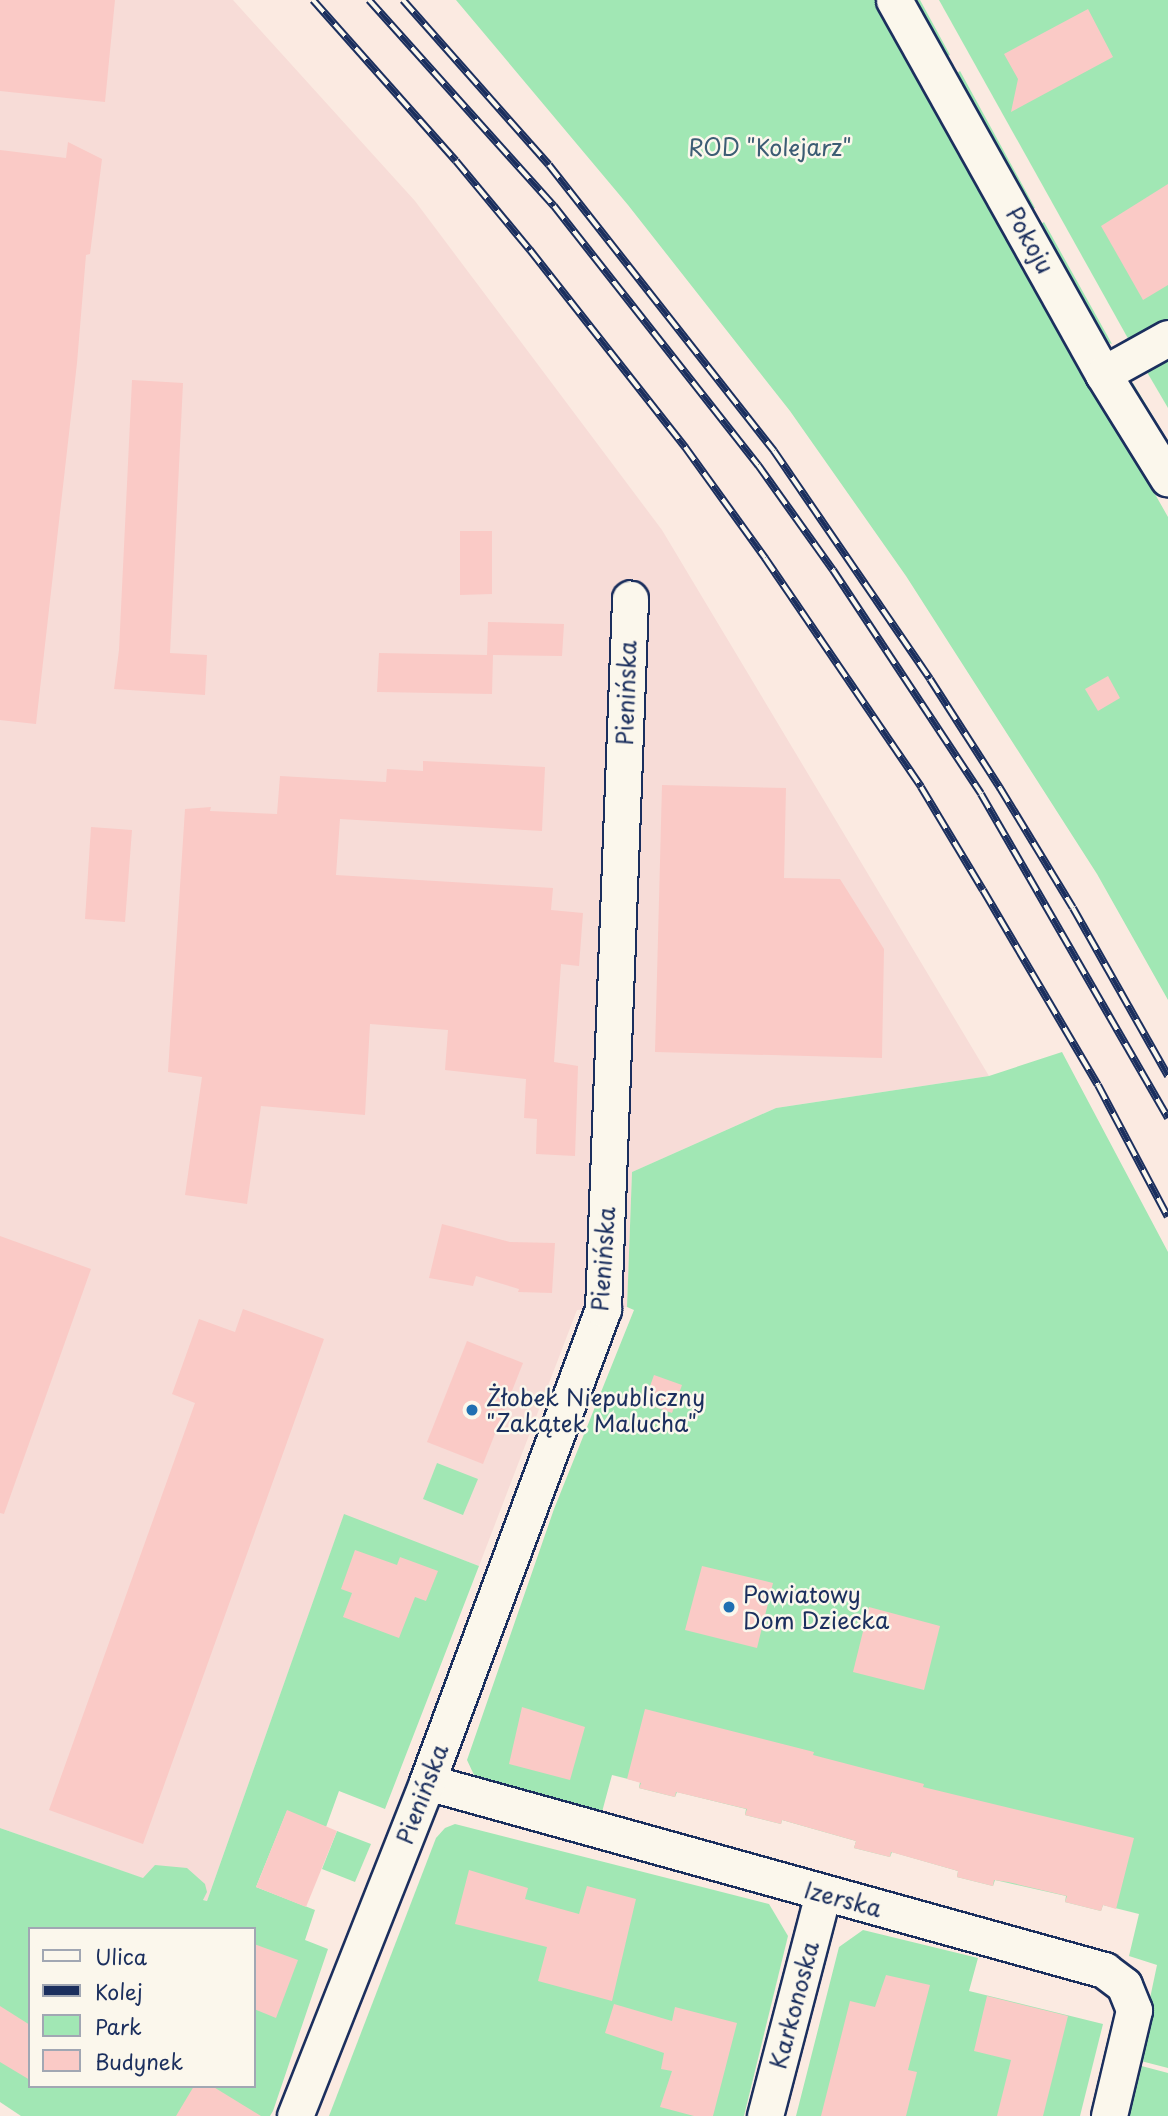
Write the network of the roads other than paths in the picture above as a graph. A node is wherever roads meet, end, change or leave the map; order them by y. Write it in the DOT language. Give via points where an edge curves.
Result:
graph roads {
  1 [pos="894,0"];
  2 [pos="1168,338"];
  3 [pos="1103,374"];
  4 [pos="1168,479"];
  5 [pos="630,599"];
  6 [pos="427,1782"];
  7 [pos="823,1894"];
  8 [pos="295,2116"];
  9 [pos="765,2116"];
  10 [pos="1109,2116"];
  1 -- 3 [label="street, Pokoju"];
  2 -- 3 [label="street"];
  3 -- 4 [label="street, Pokoju"];
  5 -- 6 [label="street, Pienińska" via="603,1308"];
  6 -- 7 [label="street, Izerska"];
  6 -- 8 [label="street, Pienińska"];
  7 -- 9 [label="street, Karkonoska"];
  7 -- 10 [label="street, Izerska" via="1115,1976 1128,1991 1134,2010"];
}
